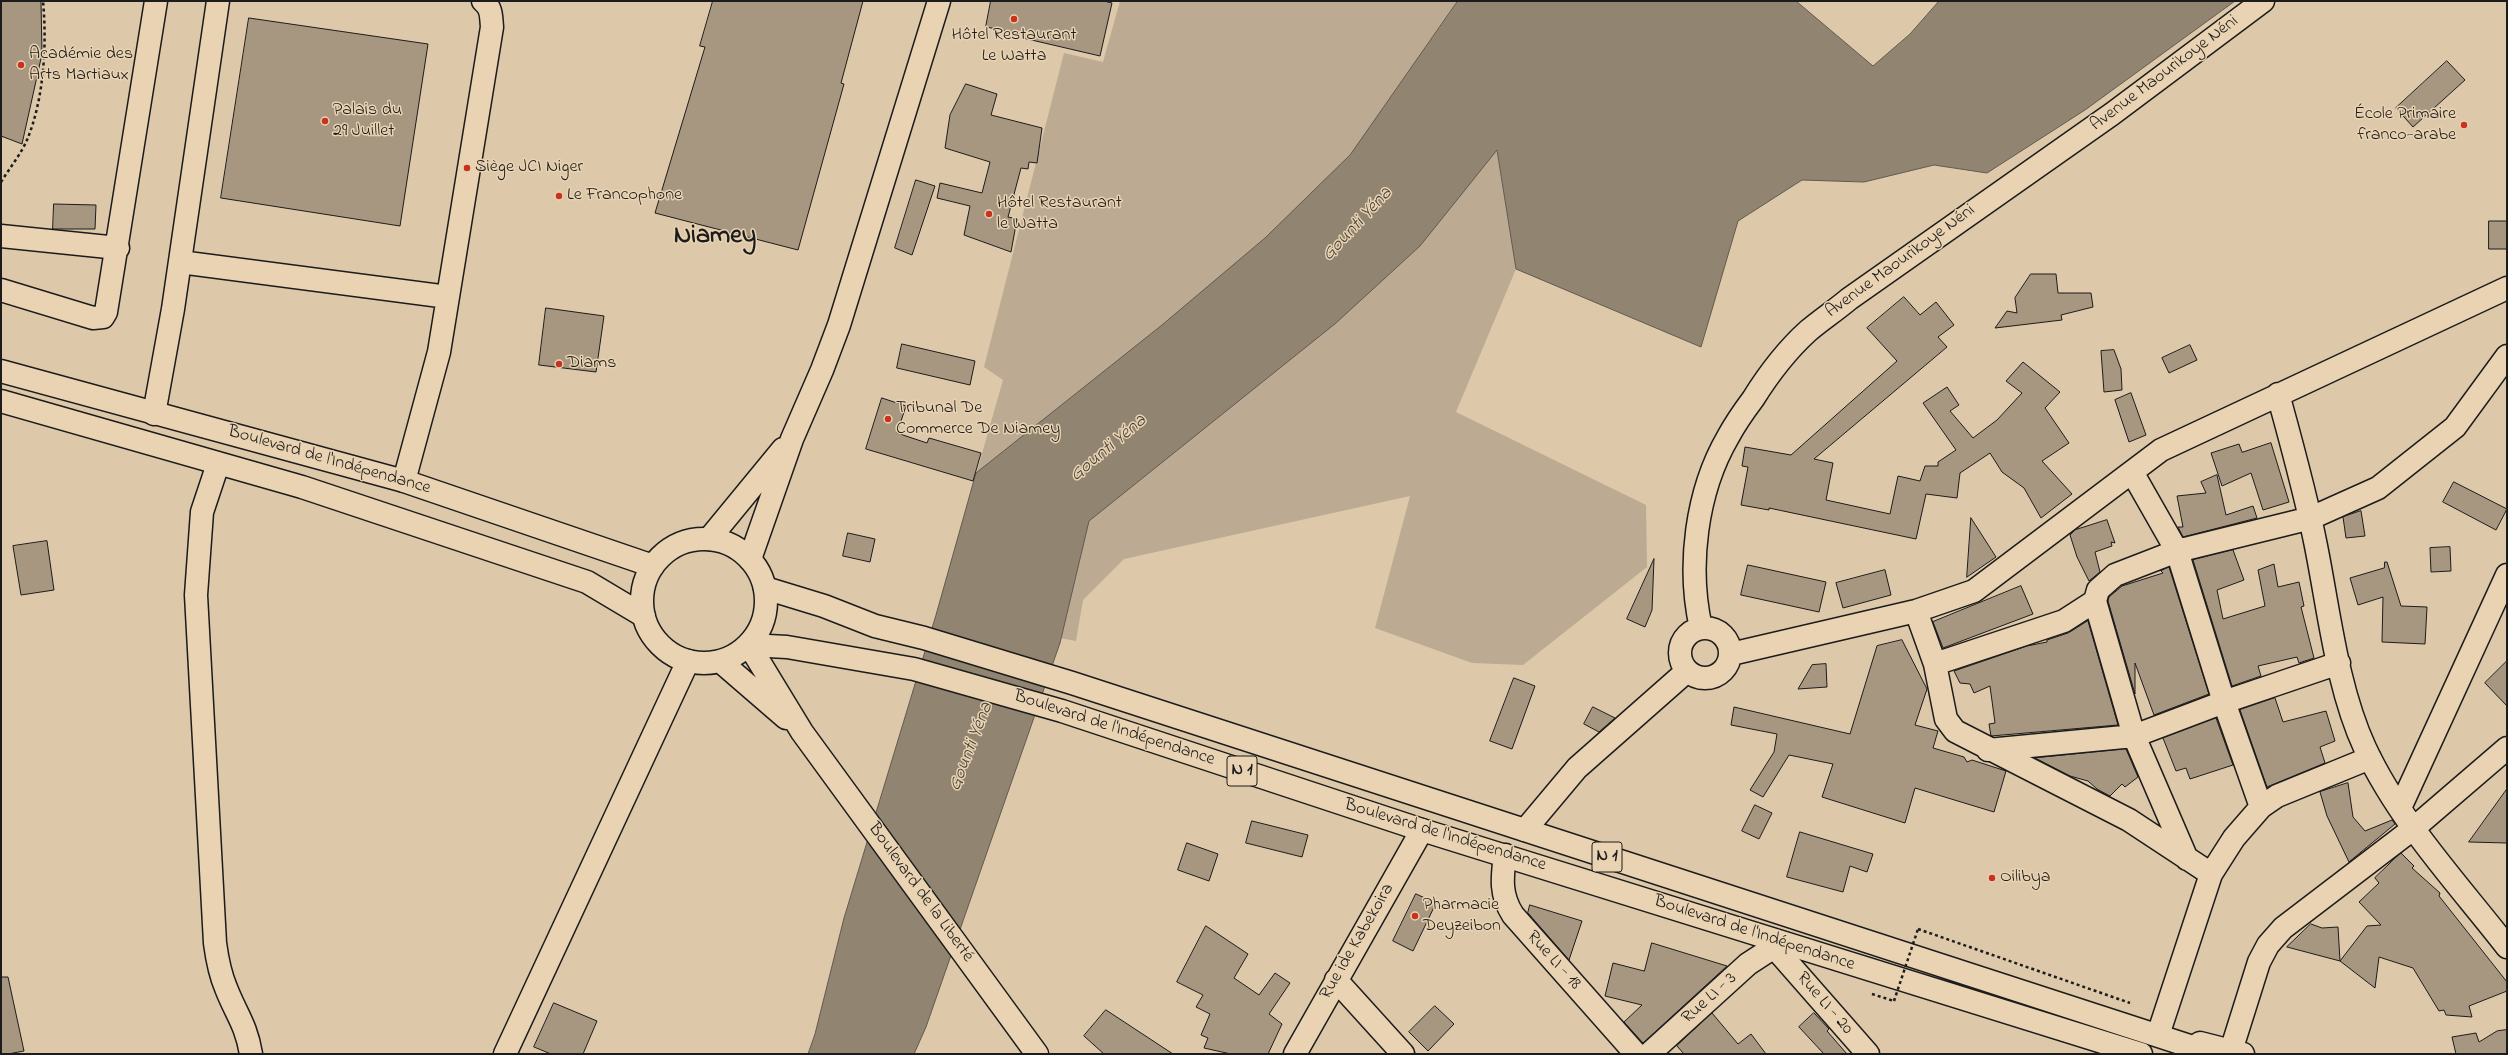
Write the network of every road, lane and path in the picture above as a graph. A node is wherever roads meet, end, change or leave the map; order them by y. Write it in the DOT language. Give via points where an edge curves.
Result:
graph roads {
  1 [pos="43,1"];
  2 [pos="156,1"];
  3 [pos="218,1"];
  4 [pos="483,1"];
  5 [pos="939,1"];
  6 [pos="2263,1"];
  7 [pos="1,182"];
  8 [pos="1,236"];
  9 [pos="118,248"];
  10 [pos="180,262"];
  11 [pos="2507,288"];
  12 [pos="1,290"];
  13 [pos="448,296"];
  14 [pos="2507,356"];
  15 [pos="1,371"];
  16 [pos="2278,394"];
  17 [pos="1,401"];
  18 [pos="154,414"];
  19 [pos="792,439"];
  20 [pos="218,464"];
  21 [pos="2132,472"];
  22 [pos="404,481"];
  23 [pos="2311,518"];
  24 [pos="709,539"];
  25 [pos="2177,552"];
  26 [pos="750,559"];
  27 [pos="653,566"];
  28 [pos="2507,575"];
  29 [pos="766,588"];
  30 [pos="2095,601"];
  31 [pos="1916,611"];
  32 [pos="644,616"];
  33 [pos="1701,628"];
  34 [pos="749,645"];
  35 [pos="1731,654"];
  36 [pos="688,661"];
  37 [pos="720,661"];
  38 [pos="2339,663"];
  39 [pos="1935,664"];
  40 [pos="1687,671"];
  41 [pos="2224,702"];
  42 [pos="802,732"];
  43 [pos="2134,736"];
  44 [pos="2507,748"];
  45 [pos="1987,750"];
  46 [pos="2370,758"];
  47 [pos="2261,807"];
  48 [pos="2400,808"];
  49 [pos="2414,828"];
  50 [pos="1422,830"];
  51 [pos="1525,830"];
  52 [pos="1505,855"];
  53 [pos="2187,859"];
  54 [pos="2212,874"];
  55 [pos="1783,947"];
  56 [pos="2507,947"];
  57 [pos="1336,980"];
  58 [pos="1894,1001"];
  59 [pos="2135,1005"];
  60 [pos="2151,1032"];
  61 [pos="2229,1053"];
  62 [pos="251,1054"];
  63 [pos="504,1054"];
  64 [pos="1037,1054"];
  65 [pos="1295,1054"];
  66 [pos="1403,1054"];
  67 [pos="1636,1054"];
  68 [pos="1649,1054"];
  69 [pos="1868,1054"];
  70 [pos="2138,1054"];
  1 -- 7 [label="path" via="46,52 37,104 27,141"];
  2 -- 9 [label="main road"];
  3 -- 10 [label="main road"];
  4 -- 13 [label="main road" via="491,13 492,27"];
  5 -- 19 [label="main road" via="839,325"];
  6 -- 33 [label="main road, Avenue Maourikoye Néni" via="2112,114 1849,299 1808,331 1769,374 1727,438 1708,482 1699,519 1695,562 1695,601"];
  8 -- 9 [label="main road"];
  9 -- 12 [label="main road" via="110,298 103,317 93,318"];
  10 -- 13 [label="main road"];
  10 -- 18 [label="main road"];
  11 -- 16 [label="main road"];
  13 -- 22 [label="main road" via="439,352"];
  14 -- 23 [label="main road" via="2455,427 2435,444 2378,488"];
  15 -- 18 [label="main road, Boulevard de l'Indépendance"];
  16 -- 21 [label="main road" via="2161,450"];
  16 -- 23 [label="main road"];
  17 -- 20 [label="main road, Boulevard de l'Indépendance" via="182,451"];
  18 -- 22 [label="main road, Boulevard de l'Indépendance"];
  19 -- 24 [label="main road"];
  19 -- 26 [label="main road"];
  20 -- 32 [label="main road, Boulevard de l'Indépendance" via="302,487 587,582"];
  20 -- 62 [label="main road" via="202,512 196,595 214,943 226,988 248,1036"];
  21 -- 25 [label="main road"];
  21 -- 31 [label="main road" via="1974,591"];
  22 -- 27 [label="main road, Boulevard de l'Indépendance"];
  23 -- 25 [label="main road"];
  23 -- 38 [label="main road"];
  24 -- 26 [label="main road" via="732,545"];
  24 -- 27 [label="main road" via="677,545"];
  25 -- 30 [label="main road" via="2115,575 2098,590"];
  25 -- 41 [label="main road"];
  26 -- 29 [label="main road"];
  27 -- 32 [label="main road" via="645,582 642,599"];
  28 -- 48 [label="main road"];
  29 -- 34 [label="main road" via="764,619"];
  29 -- 51 [label="main road, Boulevard de l'Indépendance / N 1" via="824,606 875,626 1072,682"];
  30 -- 39 [label="main road" via="2064,621"];
  30 -- 43 [label="main road"];
  31 -- 35 [label="main road"];
  31 -- 39 [label="main road"];
  32 -- 36 [label="main road" via="650,632 660,645 672,655"];
  33 -- 35 [label="main road" via="1716,630 1722,634"];
  33 -- 40 [label="main road" via="1682,642 1680,657"];
  34 -- 37 [label="main road"];
  34 -- 42 [label="main road, Boulevard de la Liberté"];
  34 -- 50 [label="main road, Boulevard de l'Indépendance / N 1" via="787,648 914,669 1062,711"];
  35 -- 40 [label="main road" via="1729,663 1718,675 1702,679"];
  36 -- 37 [label="main road"];
  36 -- 63 [label="main road"];
  37 -- 42 [label="main road, Boulevard de la Liberté"];
  38 -- 41 [label="main road"];
  38 -- 46 [label="main road" via="2354,720"];
  39 -- 45 [label="main road" via="1946,719 1955,732"];
  40 -- 51 [label="main road" via="1577,768"];
  41 -- 43 [label="main road"];
  41 -- 47 [label="main road"];
  42 -- 64 [label="main road, Boulevard de la Liberté"];
  43 -- 45 [label="main road"];
  43 -- 53 [label="main road"];
  44 -- 49 [label="main road"];
  45 -- 53 [label="main road" via="2129,820"];
  46 -- 47 [label="main road" via="2277,796"];
  46 -- 48 [label="main road"];
  47 -- 54 [label="main road" via="2225,850"];
  48 -- 49 [label="main road"];
  49 -- 56 [label="main road"];
  49 -- 61 [label="main road" via="2299,915 2268,945 2259,962"];
  50 -- 52 [label="main road, Boulevard de l'Indépendance"];
  50 -- 57 [label="main road, Rue ide Kabekoira"];
  51 -- 60 [label="main road, Boulevard de l'Indépendance / N 1"];
  52 -- 55 [label="main road, Boulevard de l'Indépendance"];
  52 -- 67 [label="main road, Rue LI - 18" via="1502,883 1503,895 1509,910"];
  53 -- 54 [label="main road"];
  54 -- 60 [label="main road"];
  55 -- 68 [label="main road, Rue LI - 3" via="1748,964"];
  55 -- 69 [label="main road, Rue LI - 20"];
  55 -- 70 [label="main road, Boulevard de l'Indépendance"];
  57 -- 65 [label="main road, Rue ide Kabekoira"];
  57 -- 66 [label="main road"];
  58 -- 59 [label="path, bridge" via="1918,929"];
  60 -- 61 [label="main road, Boulevard de l'Indépendance"];
}
